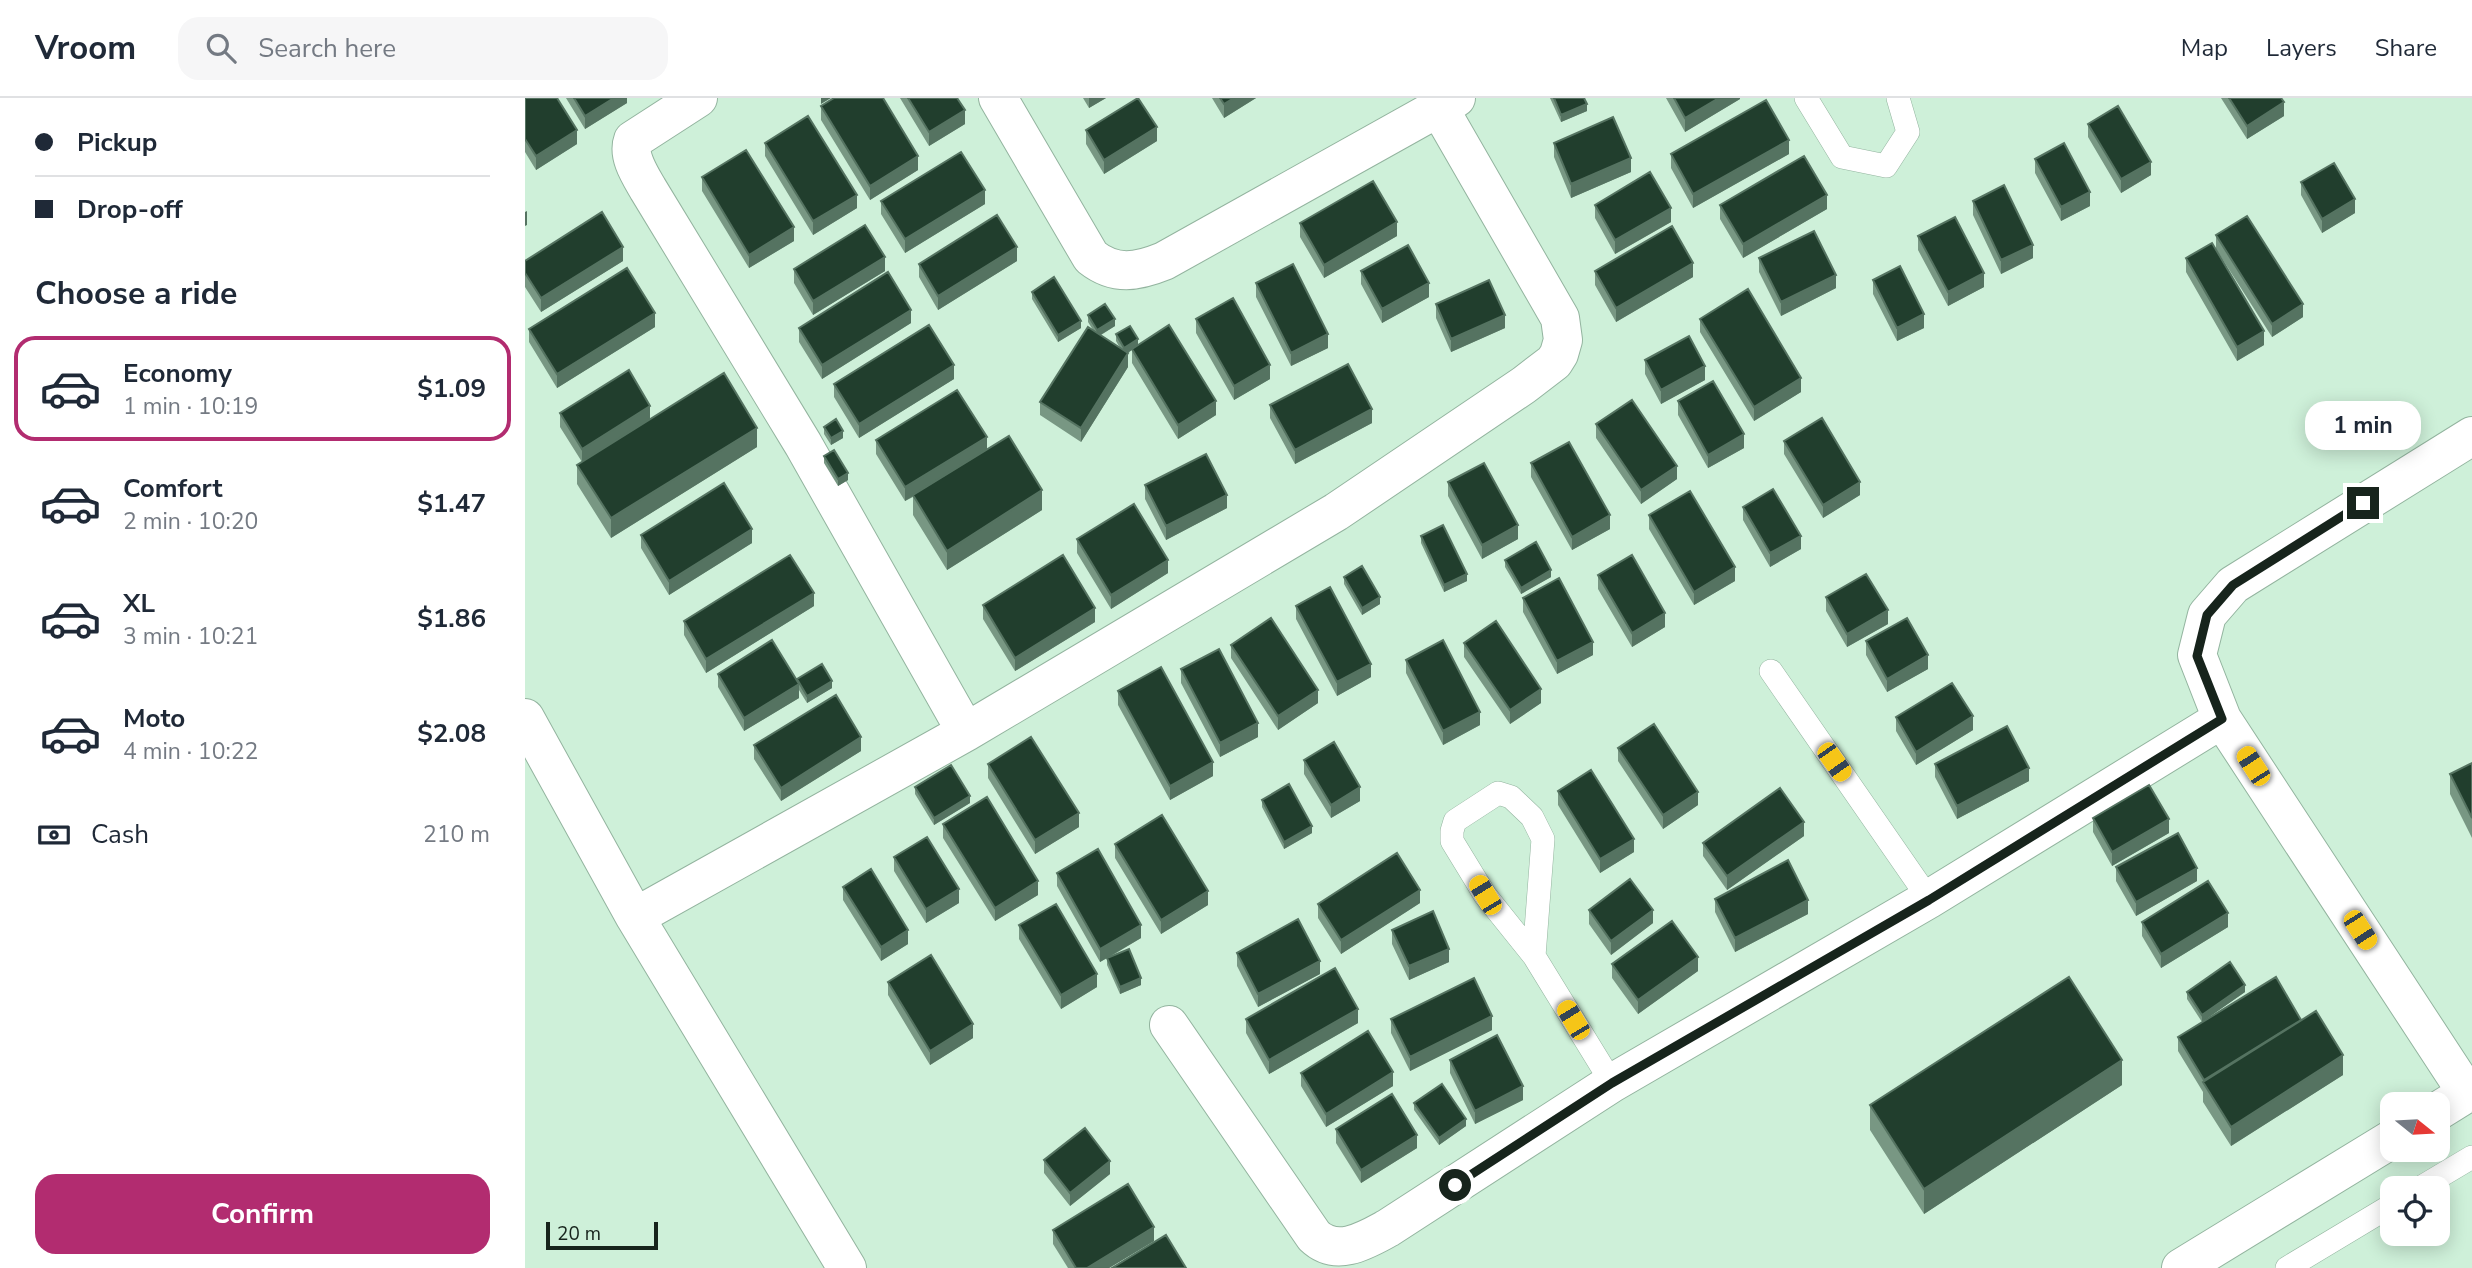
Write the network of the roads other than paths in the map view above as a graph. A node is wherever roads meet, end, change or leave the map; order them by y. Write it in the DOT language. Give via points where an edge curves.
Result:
graph roads {
  1 [pos="698,98"];
  2 [pos="998,98"];
  3 [pos="1806,98"];
  4 [pos="1898,98"];
  5 [pos="1443,101"];
  6 [pos="2472,436"];
  7 [pos="1771,671"];
  8 [pos="525,718"];
  9 [pos="2222,719"];
  10 [pos="966,732"];
  11 [pos="1929,900"];
  12 [pos="635,917"];
  13 [pos="1534,956"];
  14 [pos="1169,1025"];
  15 [pos="1612,1083"];
  16 [pos="2459,1098"];
  17 [pos="2380,1146"];
  18 [pos="2472,1157"];
  19 [pos="2440,1176"];
  20 [pos="2380,1212"];
  21 [pos="847,1268"];
  22 [pos="2181,1268"];
  23 [pos="2287,1268"];
  1 -- 10 [label="street" via="633,140 633,159 803,444"];
  2 -- 5 [label="street" via="1091,257 1115,271 1145,269 1164,261"];
  3 -- 4 [label="lane" via="1842,157 1886,166 1909,132"];
  5 -- 10 [label="street" via="1560,318 1563,340 1554,362 1336,512"];
  6 -- 9 [label="street" via="2233,585 2207,615 2197,656"];
  7 -- 11 [label="lane"];
  8 -- 12 [label="street"];
  9 -- 11 [label="street"];
  9 -- 16 [label="street"];
  10 -- 12 [label="street"];
  11 -- 15 [label="street"];
  12 -- 21 [label="street"];
  13 -- 13 [label="lane" via="1485,895 1452,841 1455,821 1498,793 1511,797 1532,817 1543,839"];
  13 -- 15 [label="lane"];
  14 -- 15 [label="street" via="1314,1236 1335,1246 1358,1244 1388,1228"];
  17 -- 22 [label="street"];
  18 -- 19 [label="lane"];
  20 -- 23 [label="lane"];
}
